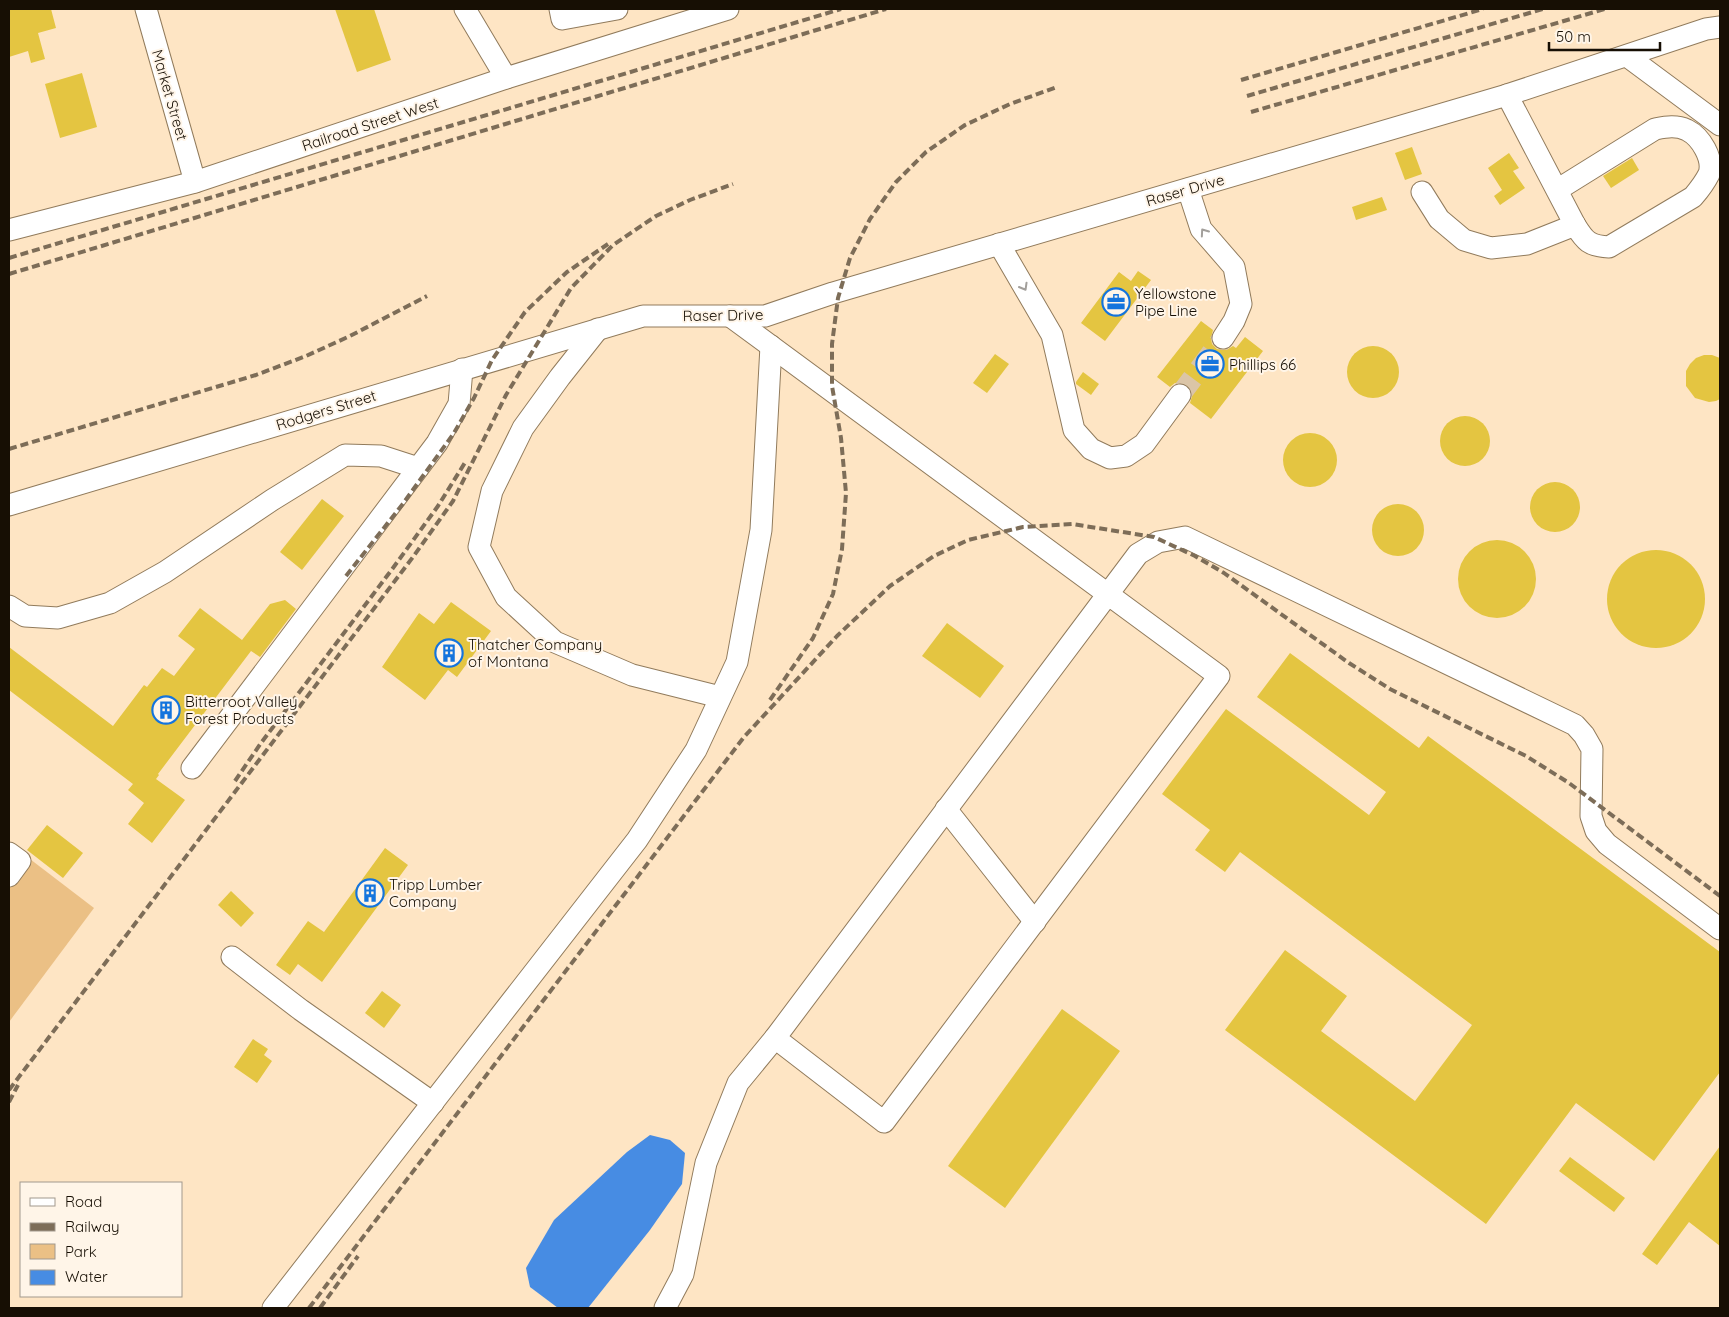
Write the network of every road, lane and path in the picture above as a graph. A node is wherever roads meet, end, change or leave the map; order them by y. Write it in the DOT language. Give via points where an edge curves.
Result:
graph roads {
  1 [pos="146,9"];
  2 [pos="465,9"];
  3 [pos="560,9"];
  4 [pos="617,9"];
  5 [pos="728,9"];
  6 [pos="1720,27"];
  7 [pos="1627,56"];
  8 [pos="506,78"];
  9 [pos="1507,95"];
  10 [pos="1720,125"];
  11 [pos="195,182"];
  12 [pos="1188,189"];
  13 [pos="1557,190"];
  14 [pos="1422,192"];
  15 [pos="1575,225"];
  16 [pos="9,230"];
  17 [pos="999,244"];
  18 [pos="643,316"];
  19 [pos="730,316"];
  20 [pos="598,329"];
  21 [pos="1223,338"];
  22 [pos="771,346"];
  23 [pos="462,369"];
  24 [pos="1180,395"];
  25 [pos="418,468"];
  26 [pos="9,505"];
  27 [pos="1108,594"];
  28 [pos="9,606"];
  29 [pos="720,697"];
  30 [pos="192,768"];
  31 [pos="946,809"];
  32 [pos="9,853"];
  33 [pos="9,876"];
  34 [pos="1034,922"];
  35 [pos="1720,930"];
  36 [pos="232,957"];
  37 [pos="775,1038"];
  38 [pos="433,1103"];
  39 [pos="273,1308"];
  40 [pos="665,1308"];
  1 -- 11 [label="street, Market Street"];
  2 -- 8 [label="street"];
  3 -- 4 [label="street" via="562,19"];
  5 -- 8 [label="street, Railroad Street West"];
  6 -- 7 [label="street, Raser Drive" via="1706,28"];
  7 -- 9 [label="street, Raser Drive"];
  7 -- 10 [label="street"];
  8 -- 11 [label="street, Railroad Street West"];
  9 -- 12 [label="street, Raser Drive"];
  9 -- 13 [label="street"];
  11 -- 16 [label="street, Railroad Street West"];
  12 -- 17 [label="street, Raser Drive"];
  21 -- 12 [label="street, one-way" via="1241,304 1234,267 1201,229"];
  13 -- 15 [label="street"];
  13 -- 15 [label="street" via="1655,129 1671,126 1687,130 1705,148 1709,172 1693,197 1609,247 1596,247 1585,240"];
  14 -- 15 [label="street" via="1439,219 1464,240 1490,248 1527,244"];
  17 -- 19 [label="street, Raser Drive" via="765,316"];
  17 -- 24 [label="street, one-way" via="1052,335 1074,430 1091,449 1110,458 1126,456 1144,444"];
  18 -- 19 [label="street, Raser Drive"];
  18 -- 20 [label="street, Rodgers Street"];
  19 -- 22 [label="street"];
  20 -- 23 [label="street, Rodgers Street"];
  20 -- 29 [label="street" via="523,428 492,491 479,547 506,597 555,642 632,675"];
  22 -- 27 [label="street"];
  22 -- 29 [label="street" via="761,530 737,662"];
  23 -- 25 [label="street" via="459,404 438,443"];
  23 -- 26 [label="street, Rodgers Street"];
  25 -- 28 [label="street" via="381,456 345,455 165,572 110,603 58,618 25,616"];
  25 -- 30 [label="street"];
  27 -- 31 [label="street"];
  27 -- 34 [label="street" via="1220,676"];
  27 -- 35 [label="street" via="1138,554 1158,542 1185,537 1574,725 1592,749 1591,816 1596,831 1607,844"];
  29 -- 38 [label="street" via="696,750 637,840"];
  31 -- 34 [label="street"];
  31 -- 37 [label="street"];
  32 -- 33 [label="street" via="20,862"];
  34 -- 37 [label="street" via="884,1122"];
  36 -- 38 [label="street"];
  37 -- 40 [label="street" via="738,1083 706,1163 682,1274"];
  38 -- 39 [label="street"];
}
